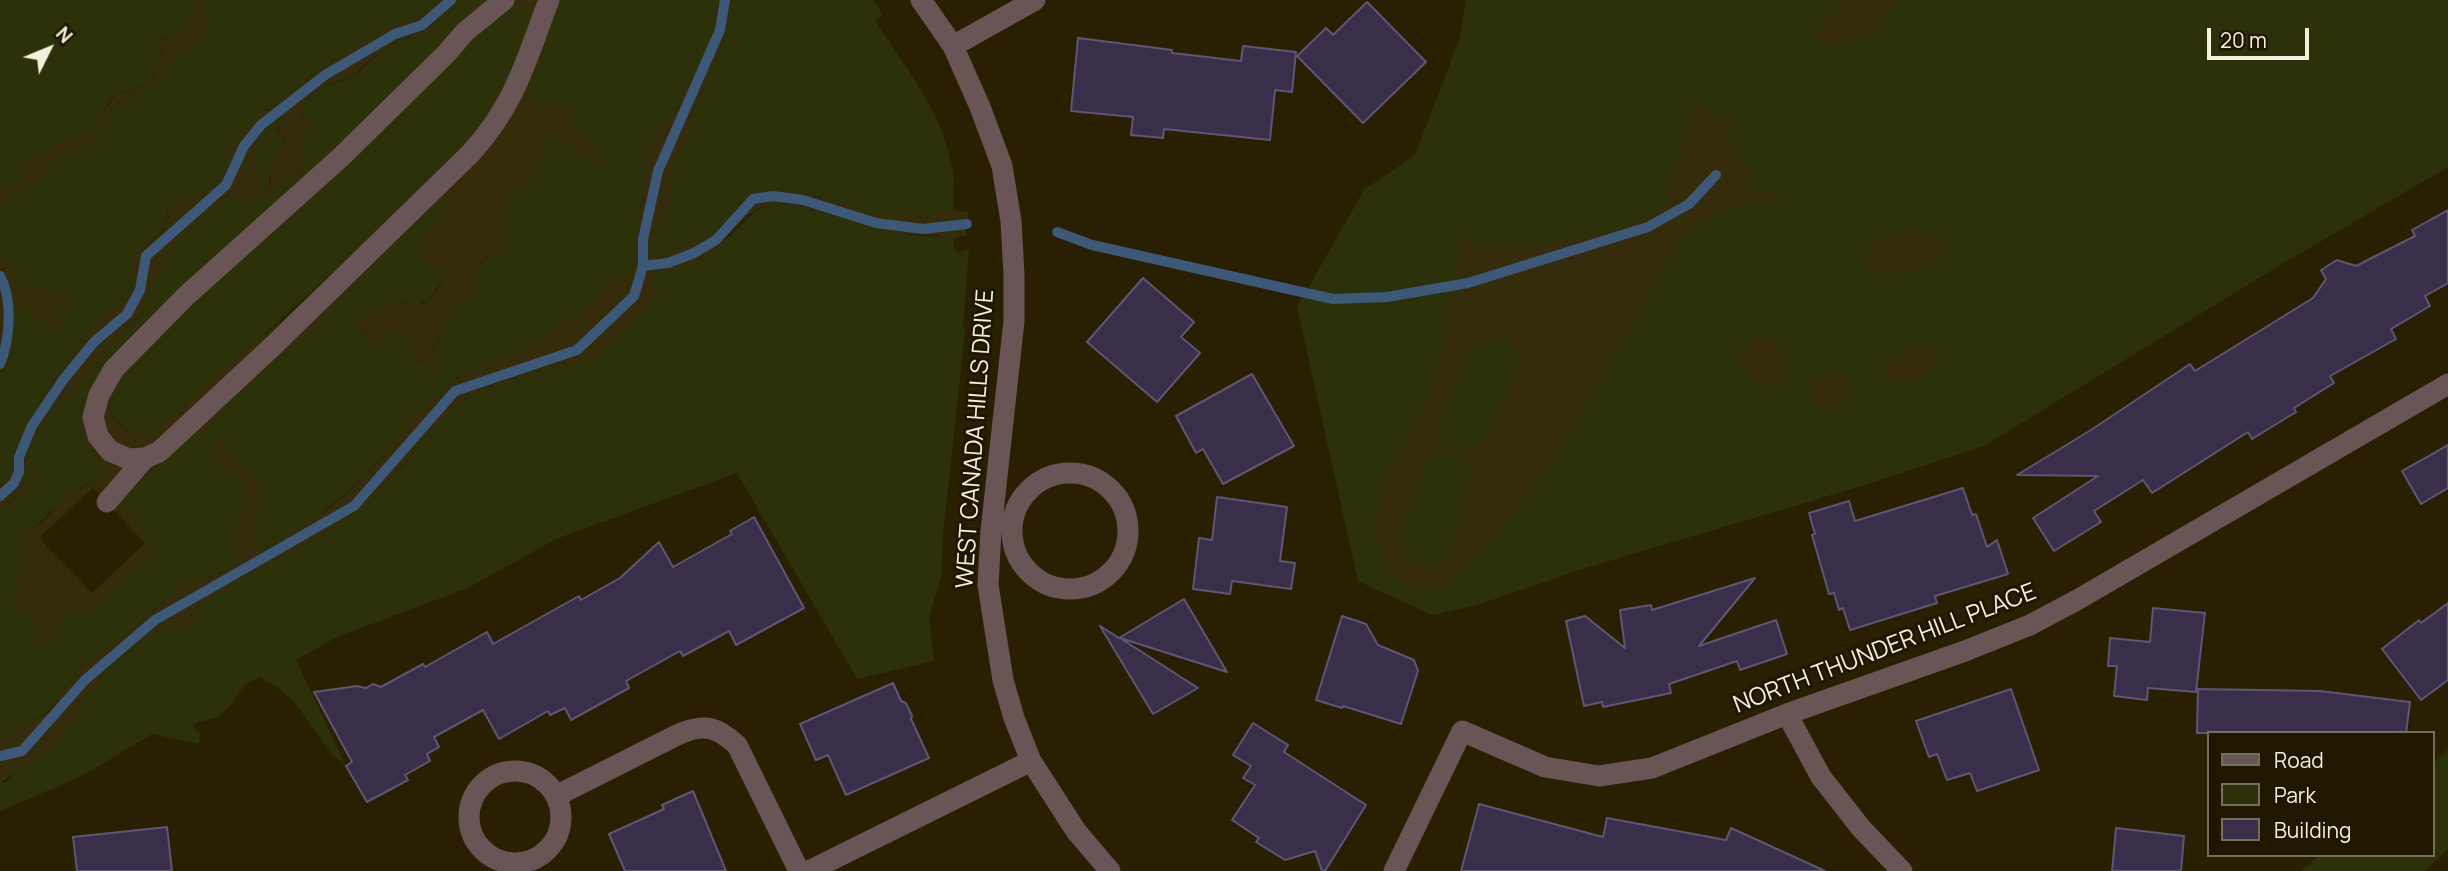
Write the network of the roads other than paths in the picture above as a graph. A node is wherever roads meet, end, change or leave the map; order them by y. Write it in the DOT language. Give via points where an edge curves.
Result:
graph roads {
  1 [pos="504,0"];
  2 [pos="549,0"];
  3 [pos="921,0"];
  4 [pos="1035,0"];
  5 [pos="953,46"];
  6 [pos="2448,384"];
  7 [pos="145,458"];
  8 [pos="107,502"];
  9 [pos="1001,531"];
  10 [pos="1787,714"];
  11 [pos="1031,761"];
  12 [pos="556,796"];
  13 [pos="799,871"];
  14 [pos="809,871"];
  15 [pos="1110,871"];
  16 [pos="1394,871"];
  17 [pos="1902,871"];
  1 -- 7 [label="street" via="341,157 186,296 114,369 99,394 93,417 98,436 110,451 129,459"];
  2 -- 7 [label="street" via="516,89 490,132 274,345 159,452"];
  3 -- 5 [label="street, WEST CANADA HILLS DRIVE"];
  4 -- 5 [label="street"];
  5 -- 9 [label="street, WEST CANADA HILLS DRIVE" via="1002,166 1011,222 1014,321"];
  6 -- 10 [label="street, NORTH THUNDER HILL PLACE" via="2030,625"];
  7 -- 8 [label="street"];
  9 -- 9 [label="street" via="1023,567 1037,580 1073,590 1108,576 1120,562 1129,525 1112,490 1077,473 1038,481 1024,494"];
  9 -- 11 [label="street, WEST CANADA HILLS DRIVE" via="988,585 1014,718"];
  10 -- 16 [label="street, NORTH THUNDER HILL PLACE" via="1651,768 1599,776 1545,767 1462,731"];
  10 -- 17 [label="street" via="1821,777"];
  11 -- 14 [label="street"];
  11 -- 15 [label="street, WEST CANADA HILLS DRIVE" via="1076,831"];
  12 -- 12 [label="street" via="548,784 522,771 494,775 474,796 470,817 474,838 498,859 530,861 544,853 561,827"];
  12 -- 13 [label="street" via="687,731 709,728 724,733 737,745"];
}
